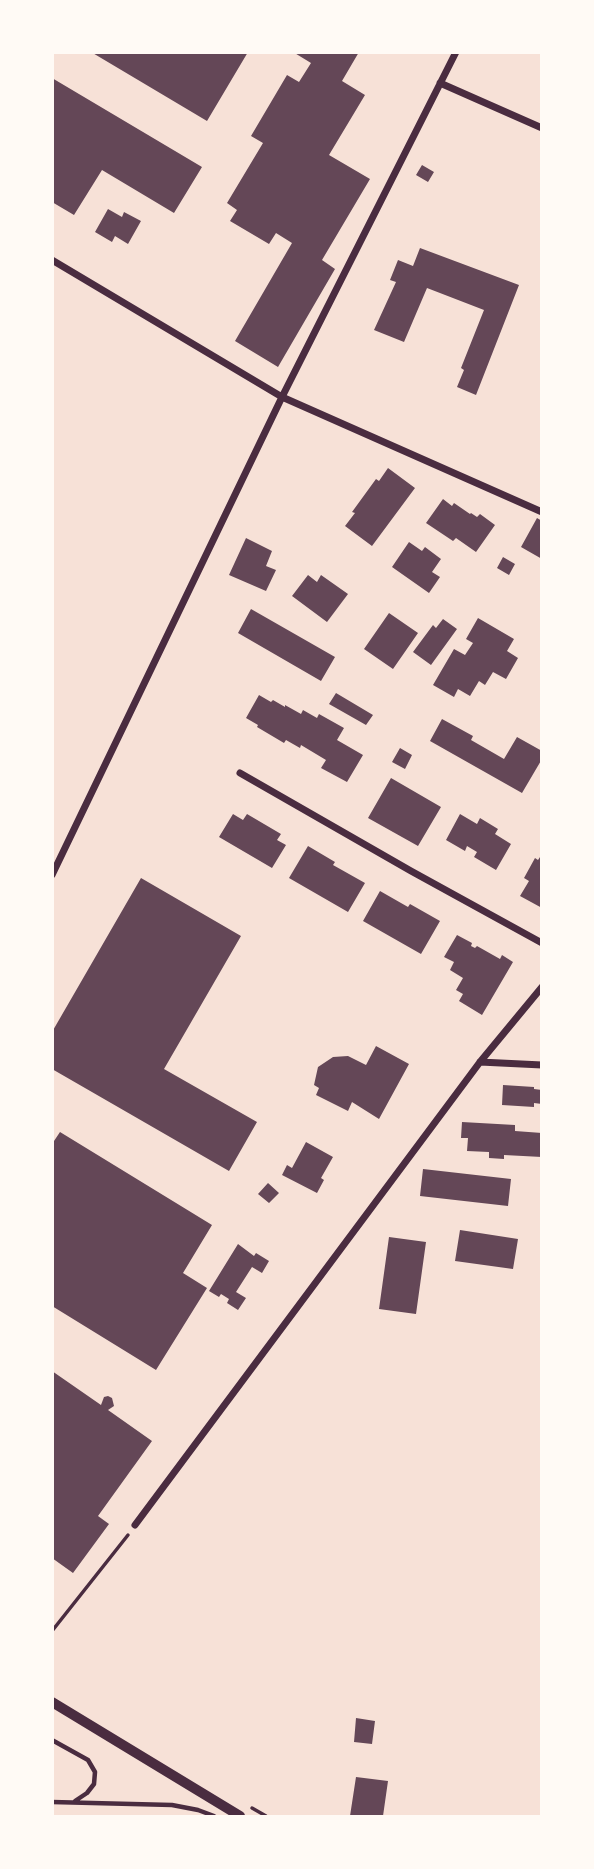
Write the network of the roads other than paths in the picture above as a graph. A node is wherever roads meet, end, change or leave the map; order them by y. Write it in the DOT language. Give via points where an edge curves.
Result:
graph roads {
  1 [pos="456,52"];
  2 [pos="440,83"];
  3 [pos="541,128"];
  4 [pos="52,260"];
  5 [pos="282,397"];
  6 [pos="541,512"];
  7 [pos="240,773"];
  8 [pos="52,875"];
  9 [pos="541,943"];
  10 [pos="541,987"];
  11 [pos="480,1062"];
  12 [pos="541,1065"];
  13 [pos="135,1525"];
  14 [pos="52,1702"];
  15 [pos="52,1740"];
  16 [pos="52,1802"];
  17 [pos="74,1802"];
  18 [pos="215,1816"];
  19 [pos="240,1816"];
  1 -- 2 [label="street"];
  2 -- 3 [label="street"];
  2 -- 5 [label="street"];
  4 -- 5 [label="street"];
  5 -- 6 [label="street"];
  5 -- 8 [label="street"];
  7 -- 9 [label="street"];
  10 -- 11 [label="street"];
  11 -- 12 [label="street"];
  11 -- 13 [label="street"];
  14 -- 19 [label="main road"];
  15 -- 17 [label="lane" via="88,1760 95,1772 94,1784"];
  16 -- 17 [label="lane"];
  17 -- 18 [label="lane" via="172,1805"];
}
